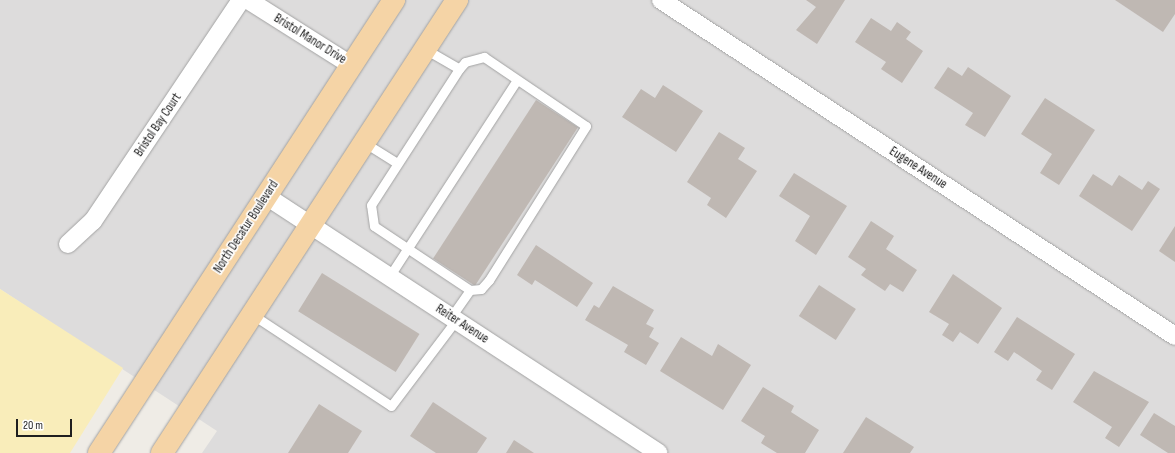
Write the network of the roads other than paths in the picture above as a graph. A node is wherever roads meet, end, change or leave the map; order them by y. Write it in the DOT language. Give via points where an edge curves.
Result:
graph roads {
  1 [pos="241,0"];
  2 [pos="248,0"];
  3 [pos="394,0"];
  4 [pos="457,0"];
  5 [pos="661,0"];
  6 [pos="425,49"];
  7 [pos="352,65"];
  8 [pos="459,69"];
  9 [pos="517,80"];
  10 [pos="365,143"];
  11 [pos="397,163"];
  12 [pos="266,196"];
  13 [pos="311,226"];
  14 [pos="68,244"];
  15 [pos="408,249"];
  16 [pos="389,277"];
  17 [pos="470,290"];
  18 [pos="253,315"];
  19 [pos="453,318"];
  20 [pos="1175,336"];
  21 [pos="99,453"];
  22 [pos="162,453"];
  23 [pos="658,453"];
  1 -- 14 [label="street, Bristol Bay Court" via="93,221"];
  2 -- 7 [label="street, Bristol Manor Drive"];
  3 -- 7 [label="main road, North Decatur Boulevard"];
  4 -- 6 [label="main road"];
  5 -- 20 [label="street, Eugene Avenue"];
  6 -- 8 [label="lane"];
  6 -- 10 [label="main road"];
  7 -- 12 [label="main road, North Decatur Boulevard"];
  8 -- 9 [label="lane" via="465,62 484,57"];
  8 -- 11 [label="lane"];
  9 -- 15 [label="lane"];
  9 -- 17 [label="lane" via="586,126 489,280 481,289"];
  10 -- 11 [label="lane"];
  10 -- 13 [label="main road"];
  11 -- 15 [label="lane" via="371,204 371,214 374,226"];
  12 -- 13 [label="street, Reiter Avenue"];
  12 -- 21 [label="main road, North Decatur Boulevard"];
  13 -- 16 [label="street, Reiter Avenue"];
  13 -- 18 [label="main road"];
  15 -- 16 [label="lane"];
  15 -- 17 [label="lane"];
  16 -- 19 [label="street, Reiter Avenue"];
  17 -- 19 [label="lane"];
  18 -- 19 [label="lane" via="390,406"];
  18 -- 22 [label="main road"];
  19 -- 23 [label="street, Reiter Avenue"];
}
